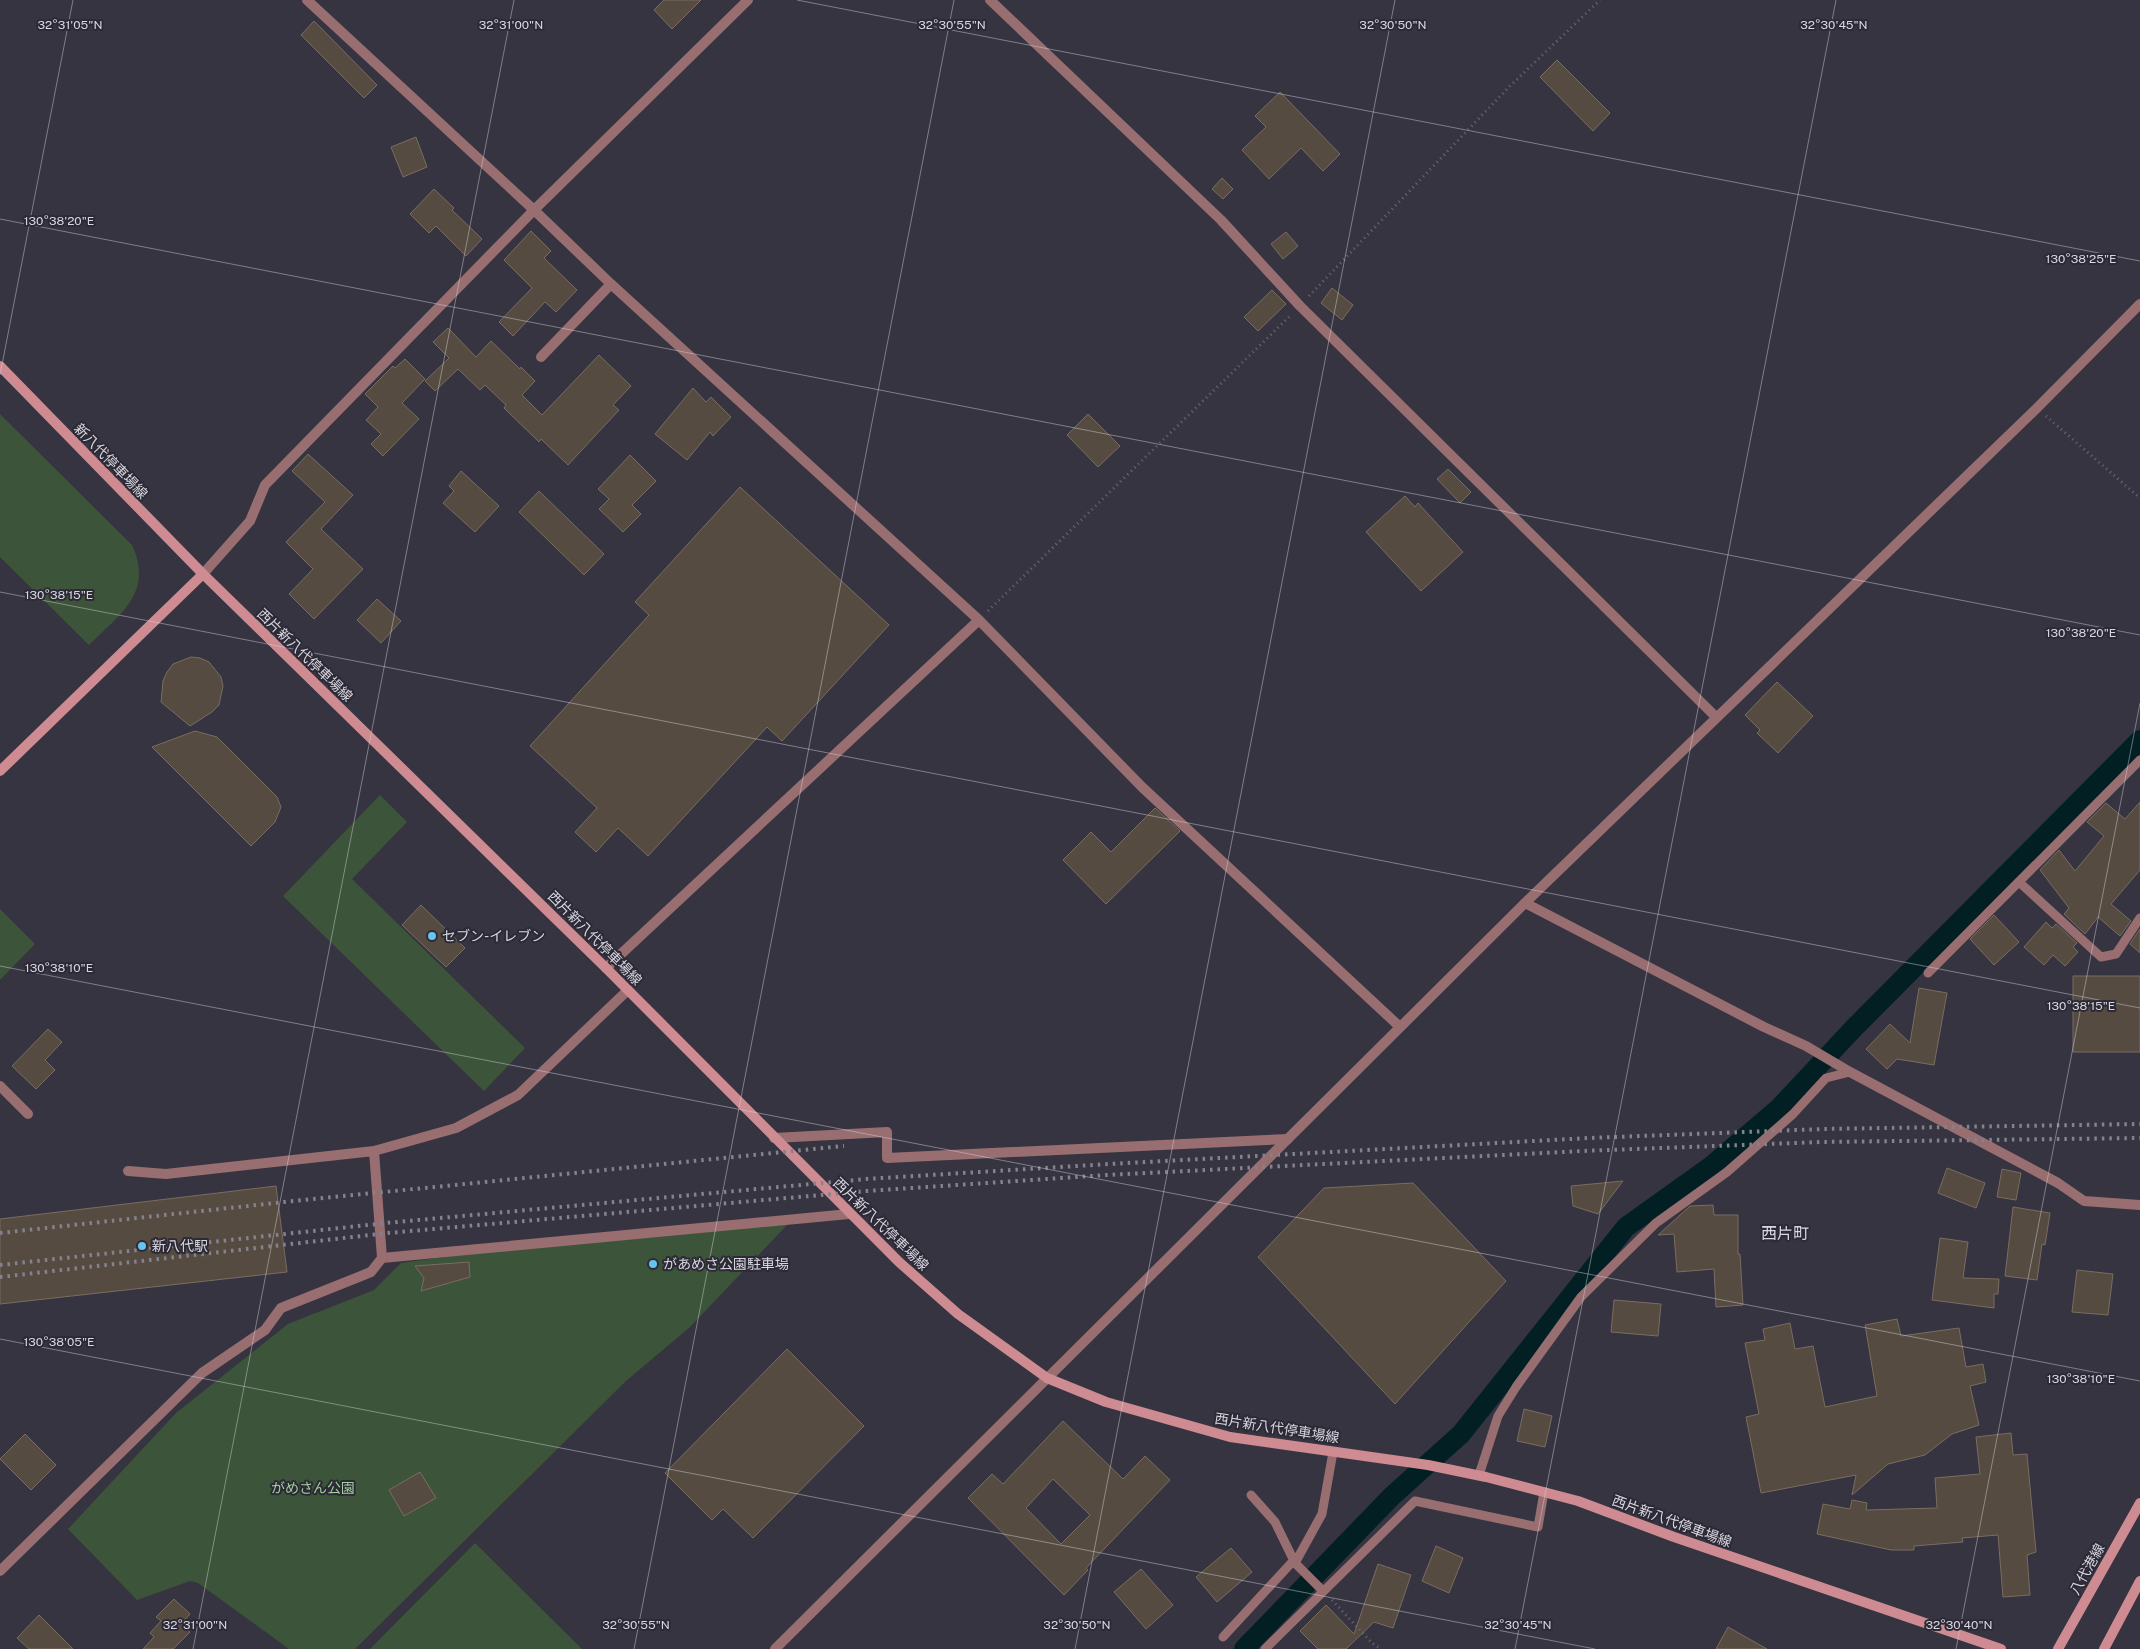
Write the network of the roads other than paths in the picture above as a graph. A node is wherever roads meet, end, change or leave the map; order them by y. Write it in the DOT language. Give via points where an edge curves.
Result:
graph roads {
  1 [pos="307,0"];
  2 [pos="748,0"];
  3 [pos="990,0"];
  4 [pos="534,210"];
  5 [pos="611,284"];
  6 [pos="2140,304"];
  7 [pos="541,357"];
  8 [pos="0,366"];
  9 [pos="203,574"];
  10 [pos="979,620"];
  11 [pos="1716,717"];
  12 [pos="2140,760"];
  13 [pos="0,771"];
  14 [pos="2019,882"];
  15 [pos="1525,904"];
  16 [pos="2140,918"];
  17 [pos="606,968"];
  18 [pos="1928,973"];
  19 [pos="628,990"];
  20 [pos="1400,1028"];
  21 [pos="1850,1072"];
  22 [pos="0,1086"];
  23 [pos="28,1114"];
  24 [pos="774,1138"];
  25 [pos="1288,1139"];
  26 [pos="374,1151"];
  27 [pos="128,1172"];
  28 [pos="2140,1205"];
  29 [pos="850,1214"];
  30 [pos="382,1258"];
  31 [pos="1047,1378"];
  32 [pos="1333,1452"];
  33 [pos="1479,1475"];
  34 [pos="1544,1492"];
  35 [pos="1251,1495"];
  36 [pos="2140,1503"];
  37 [pos="1295,1563"];
  38 [pos="0,1571"];
  39 [pos="2138,1587"];
  40 [pos="1322,1590"];
  41 [pos="1224,1637"];
  42 [pos="775,1649"];
  43 [pos="1265,1649"];
  44 [pos="2001,1649"];
  45 [pos="2058,1649"];
  46 [pos="2104,1649"];
  1 -- 4 [label="street"];
  2 -- 4 [label="street"];
  3 -- 11 [label="street" via="1221,220 1300,306"];
  4 -- 5 [label="street"];
  4 -- 9 [label="street" via="265,485 250,521"];
  5 -- 7 [label="street"];
  5 -- 10 [label="street"];
  6 -- 11 [label="street"];
  8 -- 9 [label="main road, 新八代停車場線"];
  9 -- 13 [label="main road"];
  9 -- 17 [label="main road, 西片新八代停車場線"];
  10 -- 17 [label="street"];
  10 -- 20 [label="street" via="1142,787"];
  11 -- 15 [label="street"];
  12 -- 14 [label="lane"];
  14 -- 16 [label="lane" via="2101,957 2116,954"];
  14 -- 18 [label="lane"];
  15 -- 20 [label="street"];
  15 -- 21 [label="street" via="1806,1046"];
  17 -- 19 [label="main road, 西片新八代停車場線"];
  19 -- 24 [label="main road, 西片新八代停車場線"];
  19 -- 26 [label="street" via="518,1095 456,1128"];
  20 -- 25 [label="street"];
  21 -- 28 [label="street" via="2058,1183 2084,1201"];
  21 -- 33 [label="lane" via="1826,1078 1793,1114 1728,1172 1656,1223 1581,1297 1498,1416"];
  22 -- 23 [label="street"];
  24 -- 25 [label="street" via="887,1132 887,1158"];
  24 -- 29 [label="main road, 西片新八代停車場線"];
  25 -- 31 [label="street"];
  26 -- 27 [label="street" via="166,1174"];
  26 -- 30 [label="street"];
  29 -- 30 [label="street"];
  29 -- 31 [label="main road, 西片新八代停車場線" via="958,1314"];
  30 -- 38 [label="street" via="371,1272 281,1308 265,1330 202,1373"];
  31 -- 32 [label="main road, 西片新八代停車場線" via="1106,1402 1230,1437"];
  31 -- 42 [label="street"];
  32 -- 33 [label="main road, 西片新八代停車場線"];
  32 -- 37 [label="lane" via="1322,1514"];
  33 -- 34 [label="main road, 西片新八代停車場線"];
  34 -- 40 [label="lane" via="1538,1527 1415,1501"];
  34 -- 44 [label="main road, 西片新八代停車場線" via="1578,1501 1674,1538"];
  35 -- 37 [label="lane" via="1275,1522"];
  36 -- 45 [label="main road, 八代港線"];
  37 -- 40 [label="lane"];
  37 -- 41 [label="lane"];
  39 -- 46 [label="main road"];
  40 -- 43 [label="lane"];
}
